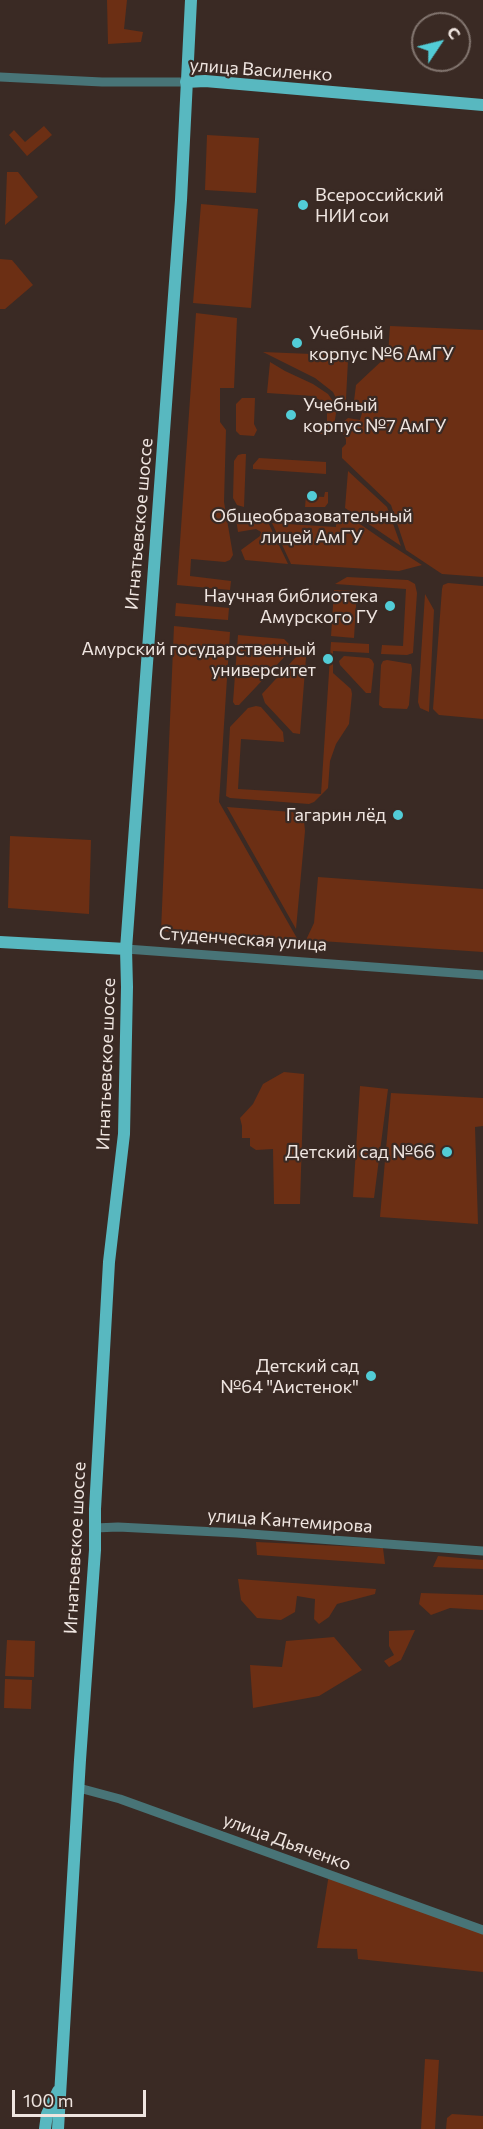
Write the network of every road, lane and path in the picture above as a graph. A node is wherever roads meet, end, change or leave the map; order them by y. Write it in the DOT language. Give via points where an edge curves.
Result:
graph roads {
  1 [pos="191,0"];
  2 [pos="0,77"];
  3 [pos="186,82"];
  4 [pos="483,105"];
  5 [pos="0,942"];
  6 [pos="126,950"];
  7 [pos="483,975"];
  8 [pos="95,1528"];
  9 [pos="483,1551"];
  10 [pos="79,1788"];
  11 [pos="483,1930"];
  12 [pos="60,2087"];
  13 [pos="45,2129"];
  14 [pos="58,2129"];
  1 -- 3 [label="main road, Игнатьевское шоссе"];
  2 -- 3 [label="street, улица Василенко"];
  3 -- 4 [label="main road, улица Василенко"];
  3 -- 6 [label="main road, Игнатьевское шоссе" via="181,211"];
  5 -- 6 [label="main road, Студенческая улица"];
  6 -- 7 [label="street, Студенческая улица"];
  6 -- 8 [label="main road, Игнатьевское шоссе" via="124,1134 109,1263"];
  8 -- 9 [label="street, улица Кантемирова" via="237,1533"];
  8 -- 10 [label="main road, Игнатьевское шоссе"];
  10 -- 11 [label="street, улица Дьяченко" via="120,1799"];
  10 -- 12 [label="main road, Игнатьевское шоссе"];
  12 -- 13 [label="main road" via="47,2114"];
  12 -- 14 [label="main road, Игнатьевское шоссе"];
}
